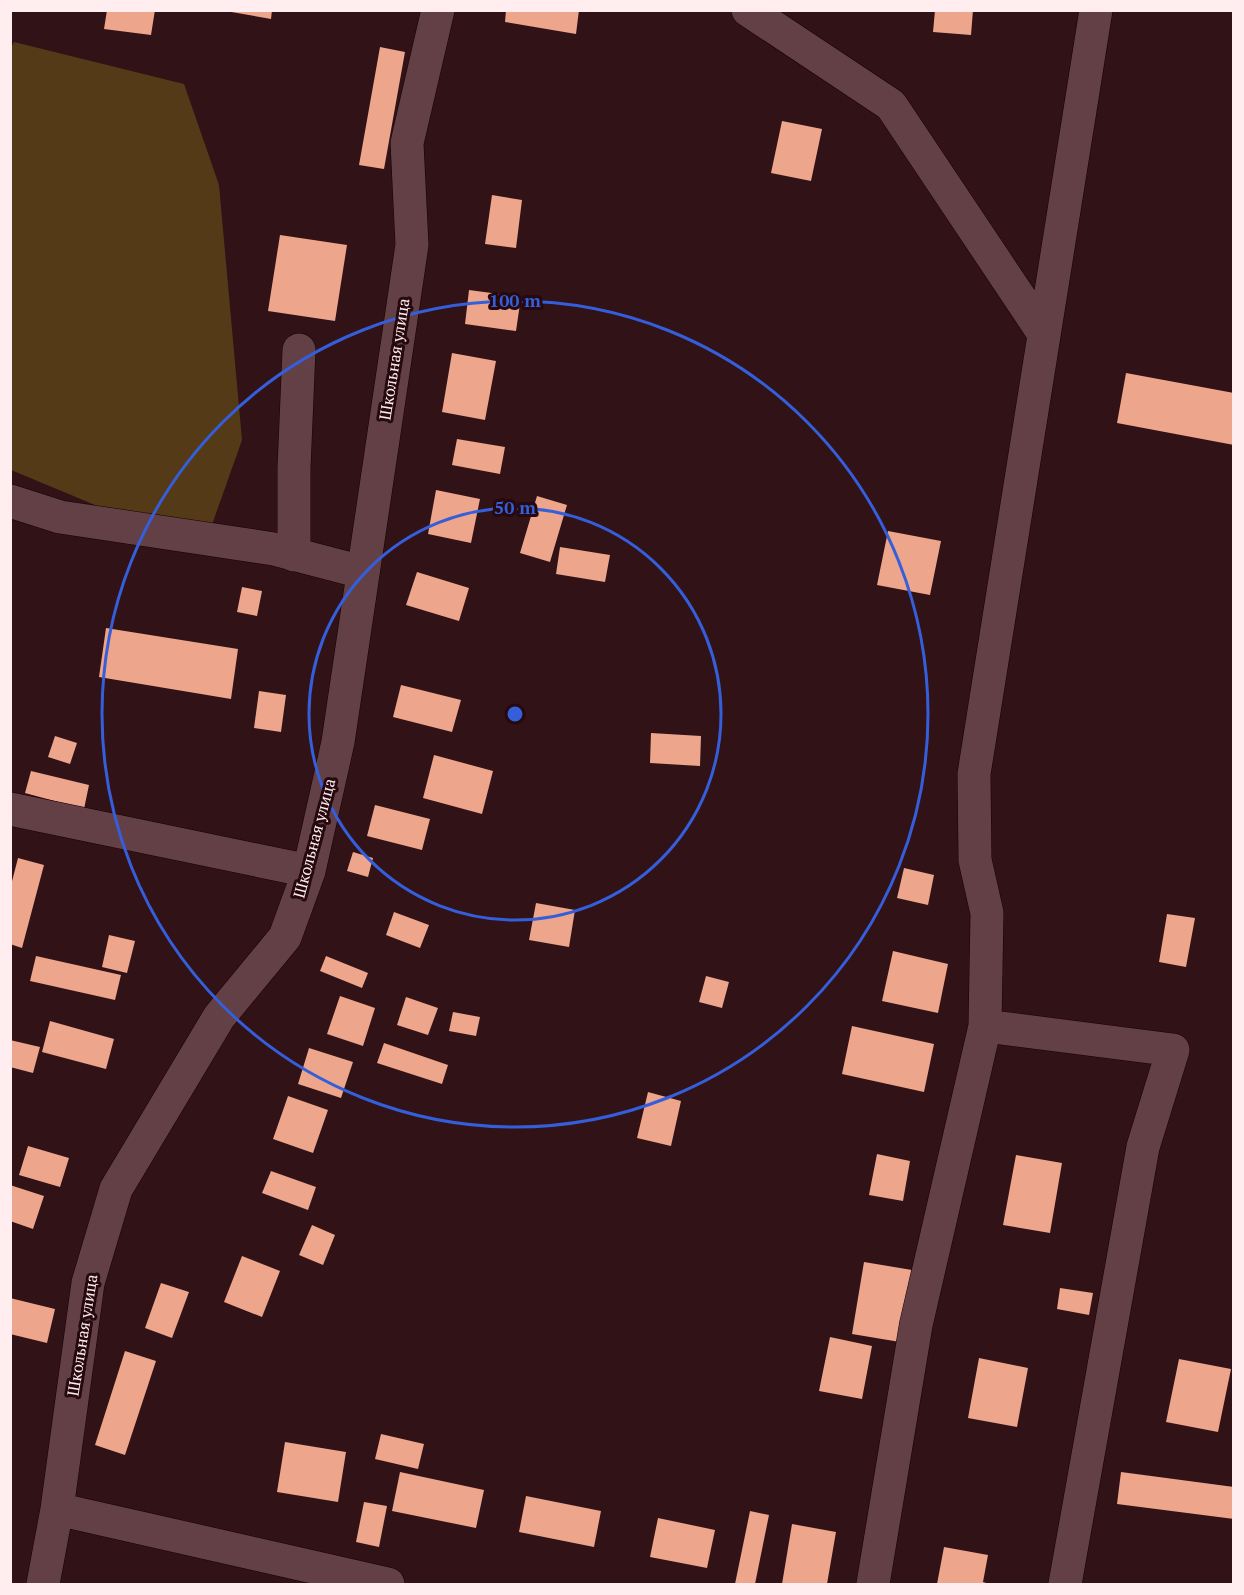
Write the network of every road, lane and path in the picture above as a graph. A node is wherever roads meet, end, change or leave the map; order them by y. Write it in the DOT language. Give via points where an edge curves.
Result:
graph roads {
  1 [pos="438,10"];
  2 [pos="748,10"];
  3 [pos="1096,10"];
  4 [pos="1044,334"];
  5 [pos="299,350"];
  6 [pos="10,501"];
  7 [pos="294,555"];
  8 [pos="362,572"];
  9 [pos="10,809"];
  10 [pos="309,872"];
  11 [pos="985,1026"];
  12 [pos="57,1509"];
  13 [pos="43,1584"];
  14 [pos="388,1584"];
  15 [pos="873,1584"];
  16 [pos="1065,1584"];
  1 -- 8 [label="street, Школьная улица" via="407,143 412,245"];
  2 -- 4 [label="street" via="891,105"];
  3 -- 4 [label="street"];
  4 -- 11 [label="street" via="974,774 975,860 987,914"];
  5 -- 7 [label="street"];
  6 -- 7 [label="street" via="60,517"];
  7 -- 8 [label="street"];
  8 -- 10 [label="street, Школьная улица" via="338,742"];
  9 -- 10 [label="street"];
  10 -- 12 [label="street, Школьная улица" via="285,937 219,1017 116,1189 88,1283"];
  11 -- 15 [label="street" via="916,1325"];
  11 -- 16 [label="street" via="1173,1050 1143,1147"];
  12 -- 13 [label="street, Школьная улица"];
  12 -- 14 [label="street"];
}
